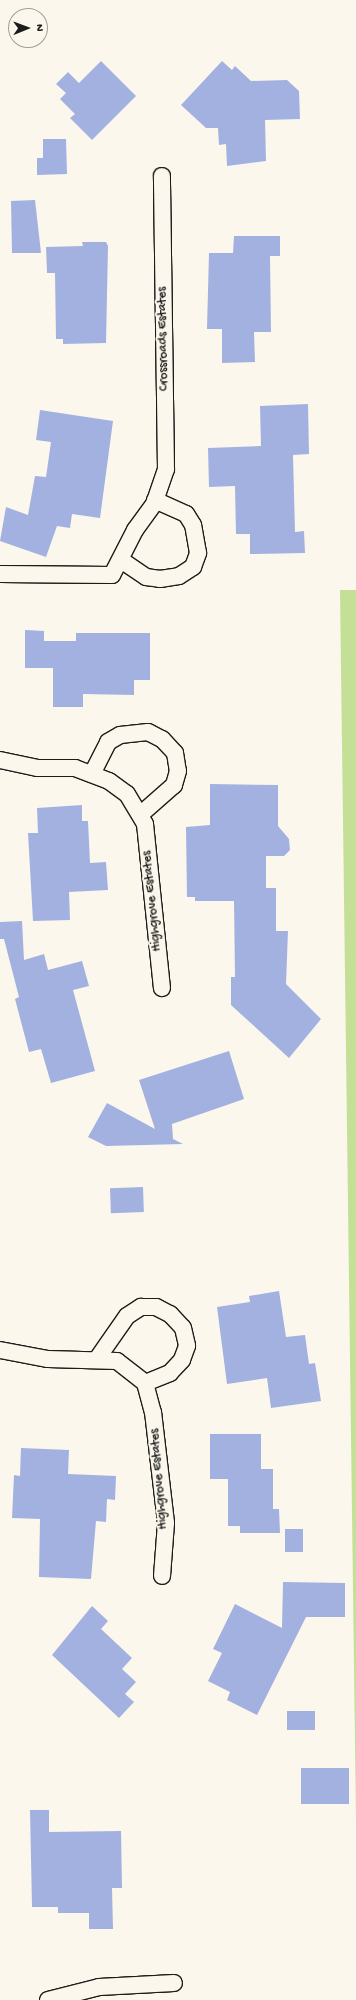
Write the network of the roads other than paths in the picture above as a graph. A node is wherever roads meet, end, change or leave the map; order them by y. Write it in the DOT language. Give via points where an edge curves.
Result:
graph roads {
  1 [pos="162,176"];
  2 [pos="156,500"];
  3 [pos="121,560"];
  4 [pos="0,574"];
  5 [pos="0,760"];
  6 [pos="92,774"];
  7 [pos="140,815"];
  8 [pos="162,988"];
  9 [pos="0,1350"];
  10 [pos="97,1359"];
  11 [pos="145,1383"];
  12 [pos="162,1576"];
  13 [pos="174,1983"];
  14 [pos="48,2000"];
  1 -- 2 [label="street, Crossroads Estates" via="166,470"];
  2 -- 3 [label="street, Crossroads Estates" via="135,530"];
  2 -- 3 [label="street" via="186,514 193,525 198,554 192,567 179,576 160,579 146,577"];
  3 -- 4 [label="street, Crossroads Estates" via="112,575"];
  5 -- 6 [label="street, Highgrove Estates" via="38,768 75,768"];
  6 -- 7 [label="street, Highgrove Estates" via="127,794"];
  6 -- 7 [label="street" via="108,742 120,736 148,732 162,738 175,752 178,771 174,785"];
  7 -- 8 [label="street, Highgrove Estates" via="145,824"];
  9 -- 10 [label="street" via="48,1359"];
  10 -- 11 [label="street" via="117,1361"];
  10 -- 11 [label="street" via="127,1316 141,1307 156,1307 170,1314 183,1328 187,1346 182,1360 170,1373"];
  11 -- 12 [label="street, Highgrove Estates" via="153,1412 166,1523"];
  13 -- 14 [label="street" via="99,1987"];
}
